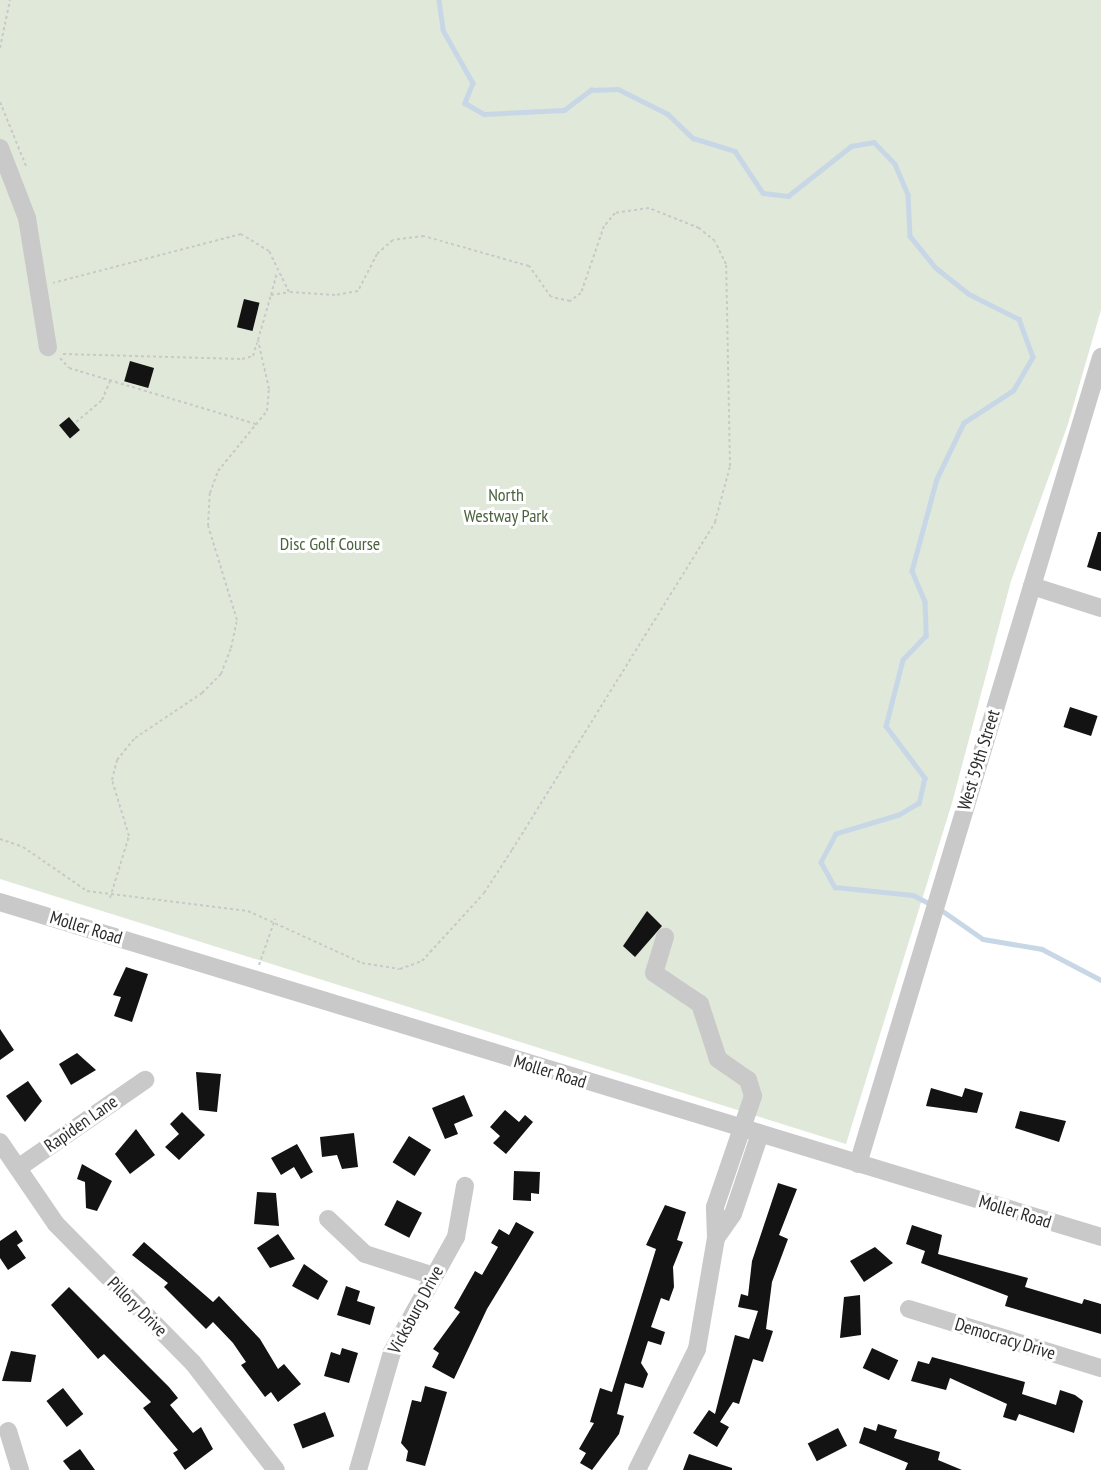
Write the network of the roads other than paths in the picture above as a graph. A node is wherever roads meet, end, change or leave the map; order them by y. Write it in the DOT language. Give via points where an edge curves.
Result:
graph roads {
  1 [pos="0,148"];
  2 [pos="48,347"];
  3 [pos="1101,357"];
  4 [pos="1032,586"];
  5 [pos="1101,608"];
  6 [pos="0,902"];
  7 [pos="665,937"];
  8 [pos="145,1080"];
  9 [pos="739,1128"];
  10 [pos="760,1134"];
  11 [pos="0,1142"];
  12 [pos="858,1164"];
  13 [pos="18,1168"];
  14 [pos="465,1186"];
  15 [pos="328,1218"];
  16 [pos="717,1238"];
  17 [pos="1101,1238"];
  18 [pos="434,1276"];
  19 [pos="909,1309"];
  20 [pos="1101,1368"];
  21 [pos="8,1431"];
  22 [pos="20,1470"];
  23 [pos="276,1470"];
  24 [pos="358,1470"];
  25 [pos="637,1470"];
  1 -- 2 [label="street" via="27,218"];
  3 -- 4 [label="street, West 59th Street"];
  4 -- 5 [label="street"];
  4 -- 12 [label="street, West 59th Street"];
  6 -- 9 [label="street, Moller Road"];
  7 -- 9 [label="street" via="654,974 700,1005 718,1059 748,1080 751,1106"];
  8 -- 13 [label="street, Rapiden Lane"];
  9 -- 10 [label="street, Moller Road"];
  9 -- 16 [label="street" via="715,1207"];
  10 -- 12 [label="street, Moller Road"];
  10 -- 16 [label="street" via="733,1214"];
  11 -- 13 [label="street, Pillory Drive"];
  12 -- 17 [label="street, Moller Road"];
  13 -- 23 [label="street, Pillory Drive" via="56,1224 193,1363"];
  14 -- 18 [label="street, Vicksburg Drive" via="457,1234"];
  15 -- 18 [label="street" via="365,1254"];
  16 -- 25 [label="street" via="691,1366"];
  18 -- 24 [label="street, Vicksburg Drive" via="392,1352"];
  19 -- 20 [label="street, Democracy Drive"];
  21 -- 22 [label="street"];
}
